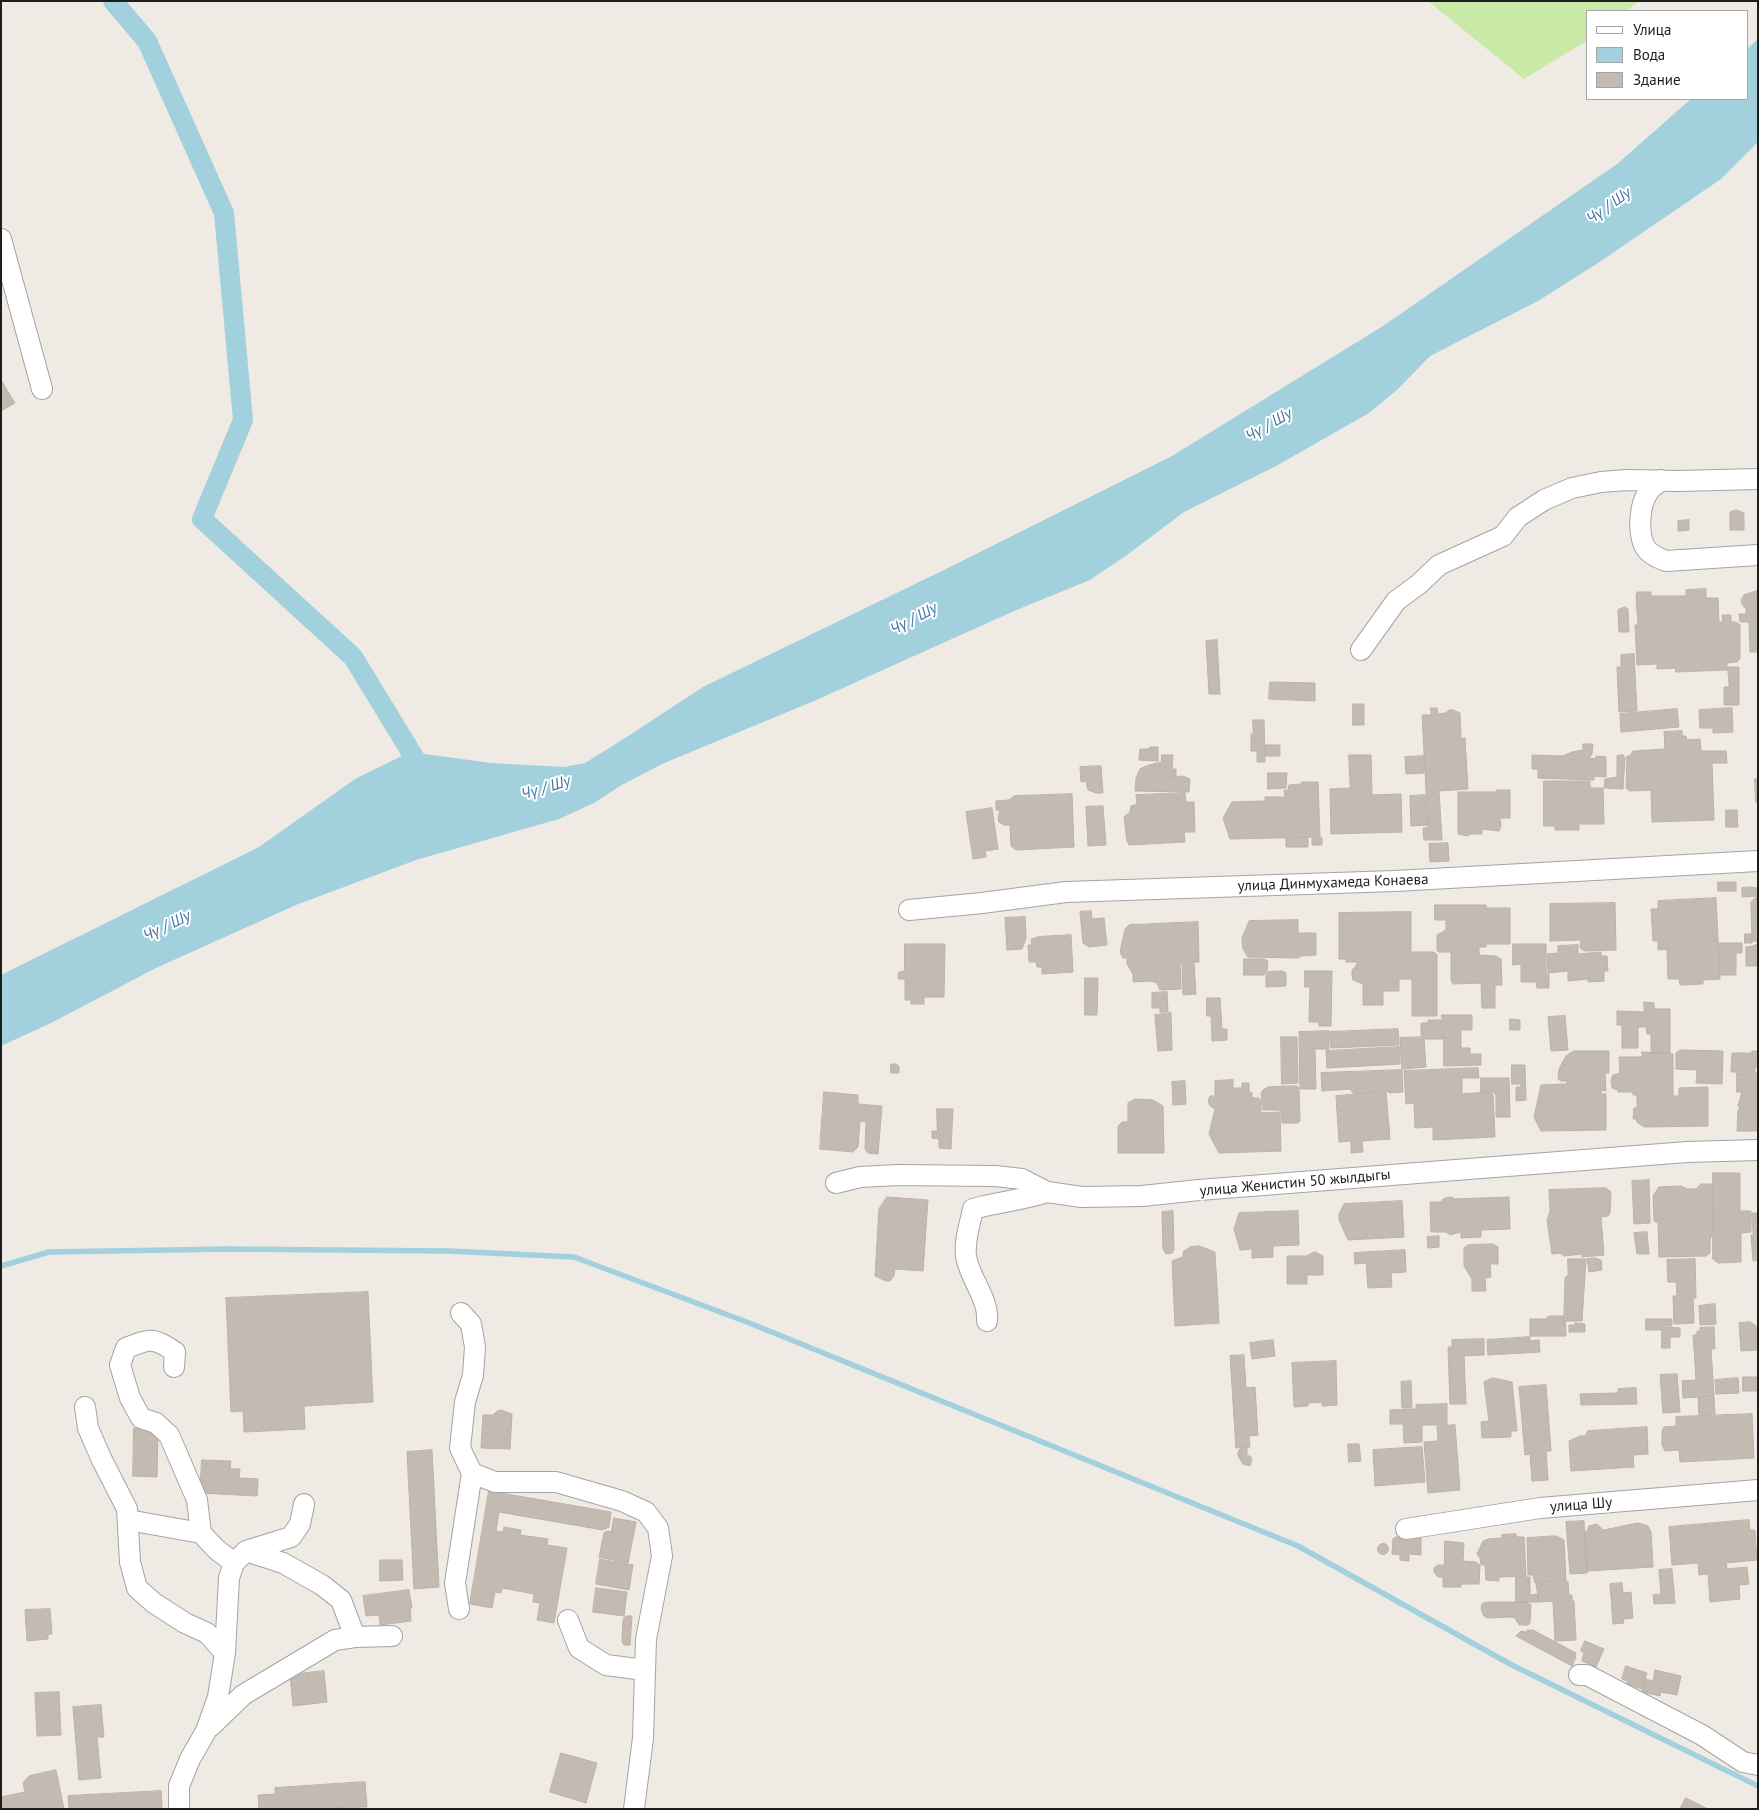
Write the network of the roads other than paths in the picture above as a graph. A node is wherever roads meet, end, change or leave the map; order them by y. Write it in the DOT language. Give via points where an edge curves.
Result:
graph roads {
  1 [pos="1,239"];
  2 [pos="42,389"];
  3 [pos="1758,479"];
  4 [pos="1661,480"];
  5 [pos="1758,555"];
  6 [pos="1361,650"];
  7 [pos="1758,861"];
  8 [pos="909,910"];
  9 [pos="1758,1150"];
  10 [pos="836,1182"];
  11 [pos="1047,1192"];
  12 [pos="461,1313"];
  13 [pos="987,1321"];
  14 [pos="174,1367"];
  15 [pos="85,1407"];
  16 [pos="472,1473"];
  17 [pos="1758,1490"];
  18 [pos="304,1504"];
  19 [pos="128,1520"];
  20 [pos="1406,1529"];
  21 [pos="201,1533"];
  22 [pos="240,1557"];
  23 [pos="459,1609"];
  24 [pos="568,1620"];
  25 [pos="392,1636"];
  26 [pos="355,1637"];
  27 [pos="224,1653"];
  28 [pos="645,1670"];
  29 [pos="1579,1674"];
  30 [pos="206,1731"];
  31 [pos="1758,1765"];
  32 [pos="179,1809"];
  33 [pos="634,1809"];
  1 -- 2 [label="street"];
  3 -- 4 [label="street"];
  4 -- 5 [label="street" via="1648,492 1640,520 1644,546 1653,556 1666,561"];
  4 -- 6 [label="street" via="1600,482 1572,488 1544,500 1518,517 1503,536 1439,566 1396,601"];
  7 -- 8 [label="street, улица Динмухамеда Конаева" via="1395,881 1066,892"];
  9 -- 11 [label="street, улица Женистин 50 жылдыгы" via="1687,1152 1142,1196 1082,1197"];
  10 -- 11 [label="street, улица Женистин 50 жылдыгы" via="860,1176 995,1176 1022,1179"];
  11 -- 13 [label="street" via="973,1209 966,1256"];
  12 -- 16 [label="street" via="471,1324 475,1347 473,1374 464,1402 460,1448"];
  14 -- 21 [label="street" via="175,1352 163,1343 149,1340 126,1348 120,1364 130,1398 141,1418 156,1423 169,1435 198,1500"];
  15 -- 19 [label="street" via="88,1428 127,1508"];
  16 -- 23 [label="street" via="455,1583"];
  16 -- 28 [label="street" via="495,1482 556,1482 622,1501 646,1512 658,1528 662,1556 646,1639"];
  17 -- 20 [label="street, улица Шу" via="1540,1508"];
  18 -- 22 [label="street" via="300,1524 291,1537"];
  19 -- 21 [label="street"];
  19 -- 27 [label="street" via="130,1562 137,1588 154,1603 207,1633"];
  21 -- 22 [label="street" via="216,1549"];
  22 -- 26 [label="street" via="283,1563 322,1585 341,1600"];
  22 -- 27 [label="street" via="229,1578"];
  24 -- 28 [label="street" via="579,1648 606,1665"];
  25 -- 26 [label="street"];
  26 -- 30 [label="street" via="335,1640 243,1695"];
  27 -- 30 [label="street" via="218,1697"];
  28 -- 33 [label="street"];
  29 -- 31 [label="street" via="1649,1706 1743,1762"];
  30 -- 32 [label="street" via="180,1786"];
}
